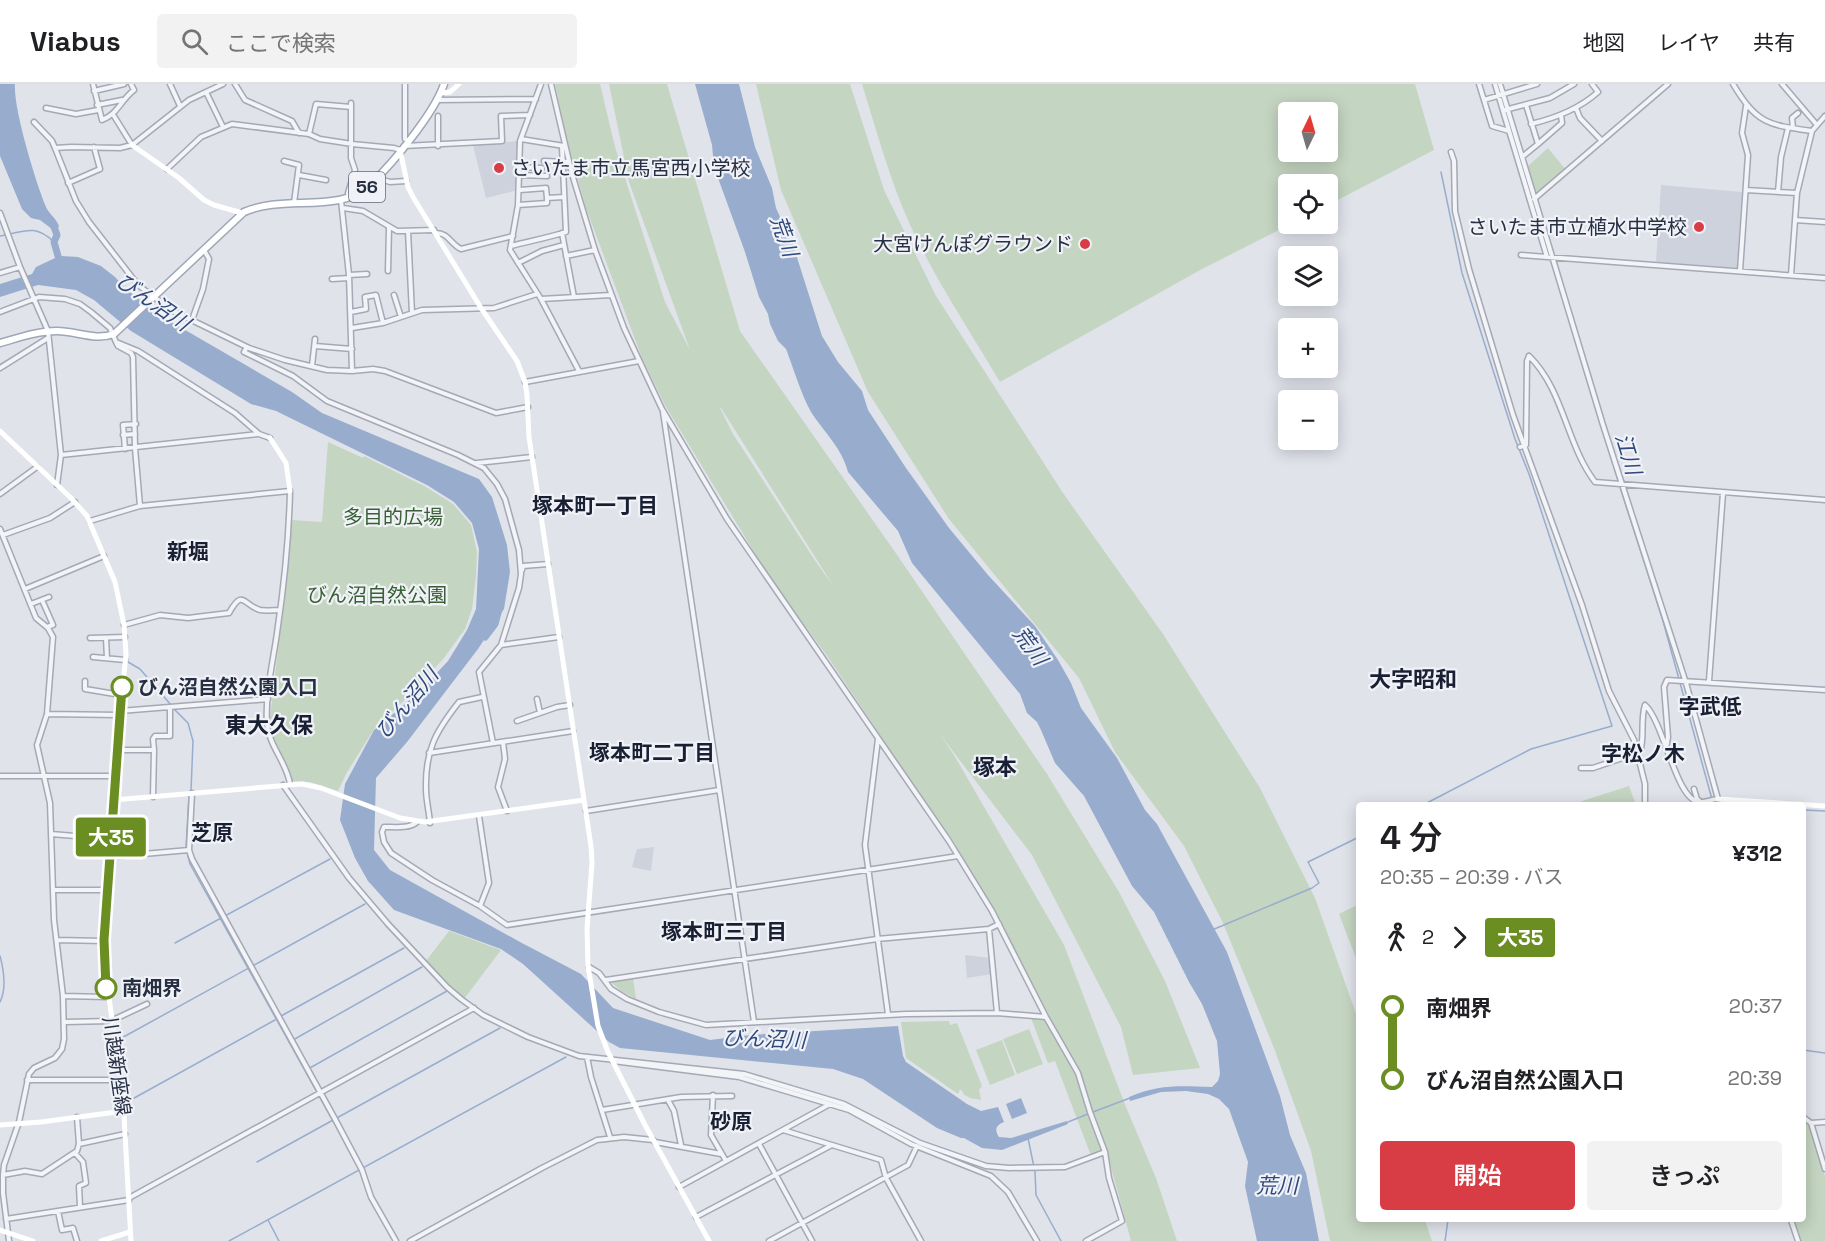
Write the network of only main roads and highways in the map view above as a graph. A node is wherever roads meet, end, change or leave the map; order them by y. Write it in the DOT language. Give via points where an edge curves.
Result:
graph roads {
  1 [pos="444,84"];
  2 [pos="0,343"];
  1 -- 2 [label="main road, 56" via="404,146 364,190 341,200 264,206 242,213 115,333 97,337 65,331"];
}
